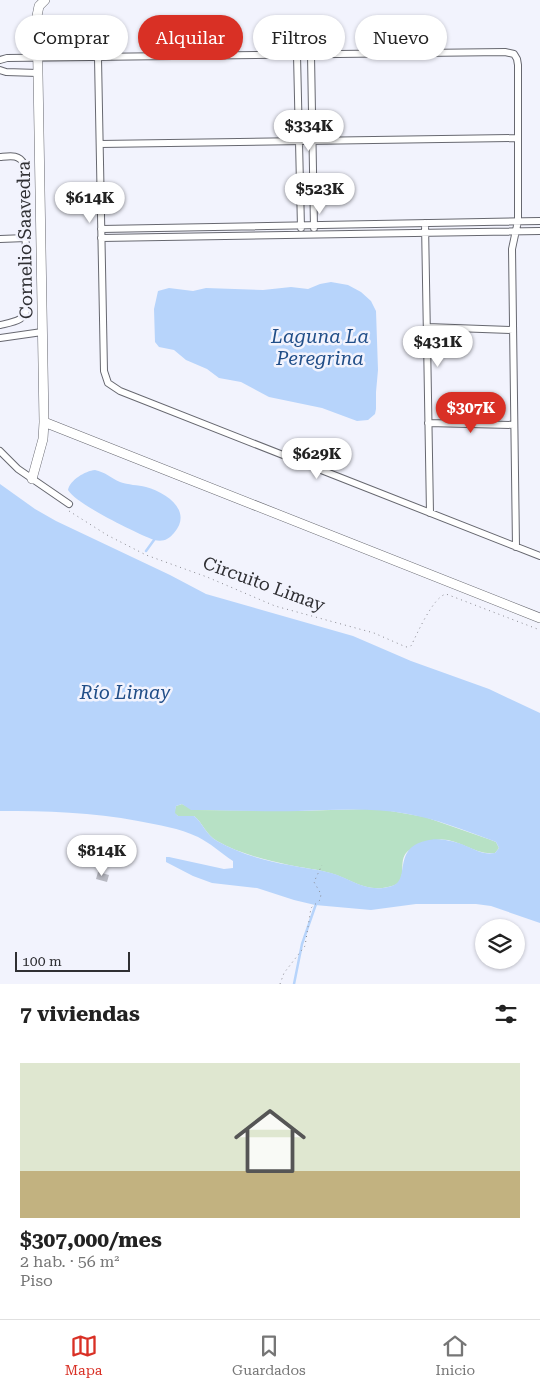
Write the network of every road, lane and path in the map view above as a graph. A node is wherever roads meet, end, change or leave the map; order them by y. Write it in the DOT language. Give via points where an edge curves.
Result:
graph roads {
  1 [pos="43,1"];
  2 [pos="38,15"];
  3 [pos="345,54"];
  4 [pos="253,56"];
  5 [pos="15,58"];
  6 [pos="128,58"];
  7 [pos="0,60"];
  8 [pos="38,60"];
  9 [pos="98,60"];
  10 [pos="297,60"];
  11 [pos="311,60"];
  12 [pos="0,70"];
  13 [pos="38,73"];
  14 [pos="518,138"];
  15 [pos="299,141"];
  16 [pos="313,141"];
  17 [pos="100,144"];
  18 [pos="0,157"];
  19 [pos="540,221"];
  20 [pos="518,222"];
  21 [pos="425,223"];
  22 [pos="314,225"];
  23 [pos="301,226"];
  24 [pos="101,230"];
  25 [pos="516,231"];
  26 [pos="540,231"];
  27 [pos="426,232"];
  28 [pos="302,234"];
  29 [pos="314,234"];
  30 [pos="26,238"];
  31 [pos="101,238"];
  32 [pos="0,239"];
  33 [pos="0,325"];
  34 [pos="427,327"];
  35 [pos="513,330"];
  36 [pos="42,332"];
  37 [pos="0,338"];
  38 [pos="44,422"];
  39 [pos="428,422"];
  40 [pos="514,425"];
  41 [pos="0,451"];
  42 [pos="32,479"];
  43 [pos="68,507"];
  44 [pos="430,513"];
  45 [pos="516,547"];
  46 [pos="540,556"];
  47 [pos="540,618"];
  48 [pos="540,630"];
  49 [pos="322,865"];
  50 [pos="280,984"];
  1 -- 2 [label="street, Cornelio Saavedra"];
  3 -- 14 [label="street" via="512,53 518,62"];
  4 -- 6 [label="street"];
  5 -- 7 [label="street"];
  8 -- 13 [label="street, Cornelio Saavedra"];
  9 -- 17 [label="street"];
  10 -- 15 [label="street"];
  11 -- 16 [label="street"];
  12 -- 13 [label="street"];
  13 -- 36 [label="street, Cornelio Saavedra"];
  14 -- 16 [label="street"];
  14 -- 20 [label="street"];
  15 -- 16 [label="street"];
  15 -- 17 [label="street"];
  15 -- 23 [label="street"];
  16 -- 22 [label="street"];
  17 -- 24 [label="street"];
  18 -- 30 [label="street" via="15,156 24,164"];
  19 -- 20 [label="street"];
  20 -- 21 [label="street"];
  20 -- 25 [label="street"];
  21 -- 22 [label="street"];
  21 -- 27 [label="street"];
  22 -- 23 [label="street"];
  22 -- 29 [label="street"];
  23 -- 24 [label="street"];
  23 -- 28 [label="street"];
  24 -- 31 [label="street"];
  25 -- 26 [label="street"];
  25 -- 27 [label="street"];
  25 -- 35 [label="street" via="512,250"];
  27 -- 29 [label="street"];
  27 -- 34 [label="street"];
  28 -- 29 [label="street"];
  28 -- 31 [label="street"];
  30 -- 32 [label="street"];
  30 -- 33 [label="street" via="26,312 21,319"];
  31 -- 44 [label="street" via="104,371 111,387"];
  34 -- 35 [label="street"];
  34 -- 39 [label="street"];
  35 -- 40 [label="street"];
  36 -- 37 [label="street"];
  36 -- 38 [label="street, Cornelio Saavedra"];
  38 -- 42 [label="street, Cornelio Saavedra" via="43,439"];
  38 -- 47 [label="street"];
  39 -- 40 [label="street"];
  39 -- 44 [label="street"];
  40 -- 45 [label="street"];
  41 -- 42 [label="street"];
  42 -- 43 [label="street"];
  43 -- 48 [label="path, Circuito Limay" via="107,534 146,555 276,606 374,633 406,647 411,646 440,597 446,594"];
  44 -- 45 [label="street"];
  45 -- 46 [label="street"];
  49 -- 50 [label="path" via="314,882 321,894 320,900 311,908 304,946"];
}
